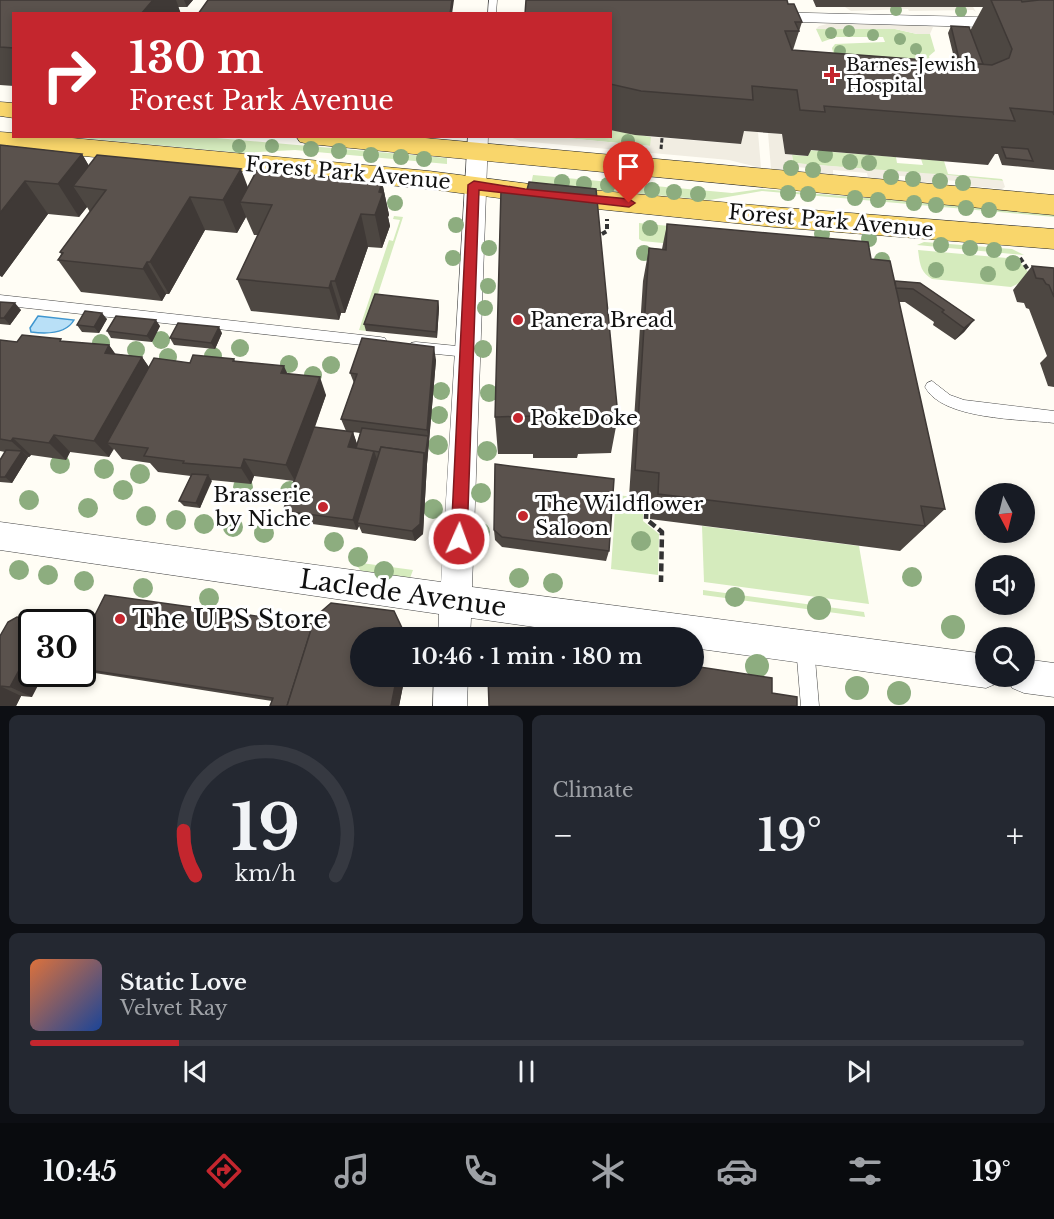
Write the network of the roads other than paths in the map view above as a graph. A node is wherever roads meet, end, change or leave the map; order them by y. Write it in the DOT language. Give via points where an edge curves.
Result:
graph roads {
  1 [pos="755,17"];
  2 [pos="1054,24"];
  3 [pos="351,138"];
  4 [pos="0,140"];
  5 [pos="478,144"];
  6 [pos="474,185"];
  7 [pos="1054,205"];
  8 [pos="1054,239"];
  9 [pos="0,300"];
  10 [pos="467,352"];
  11 [pos="932,387"];
  12 [pos="1054,417"];
  13 [pos="0,536"];
  14 [pos="456,600"];
  15 [pos="454,627"];
  16 [pos="805,647"];
  17 [pos="975,670"];
  18 [pos="1035,677"];
  19 [pos="1054,680"];
  20 [pos="451,687"];
  21 [pos="450,706"];
  22 [pos="810,706"];
  1 -- 2 [label="street"];
  3 -- 5 [label="main road, Forest Park Avenue"];
  4 -- 6 [label="main road, Forest Park Avenue"];
  5 -- 6 [label="street"];
  5 -- 7 [label="main road, Forest Park Avenue"];
  6 -- 8 [label="main road, Forest Park Avenue" via="546,195"];
  6 -- 10 [label="street"];
  9 -- 10 [label="lane"];
  10 -- 14 [label="street"];
  11 -- 12 [label="lane" via="945,399 963,406"];
  13 -- 14 [label="street, Laclede Avenue"];
  14 -- 15 [label="street"];
  14 -- 16 [label="street, Laclede Avenue"];
  16 -- 17 [label="street, Laclede Avenue"];
  16 -- 22 [label="lane"];
  18 -- 19 [label="street"];
  20 -- 21 [label="street"];
}
